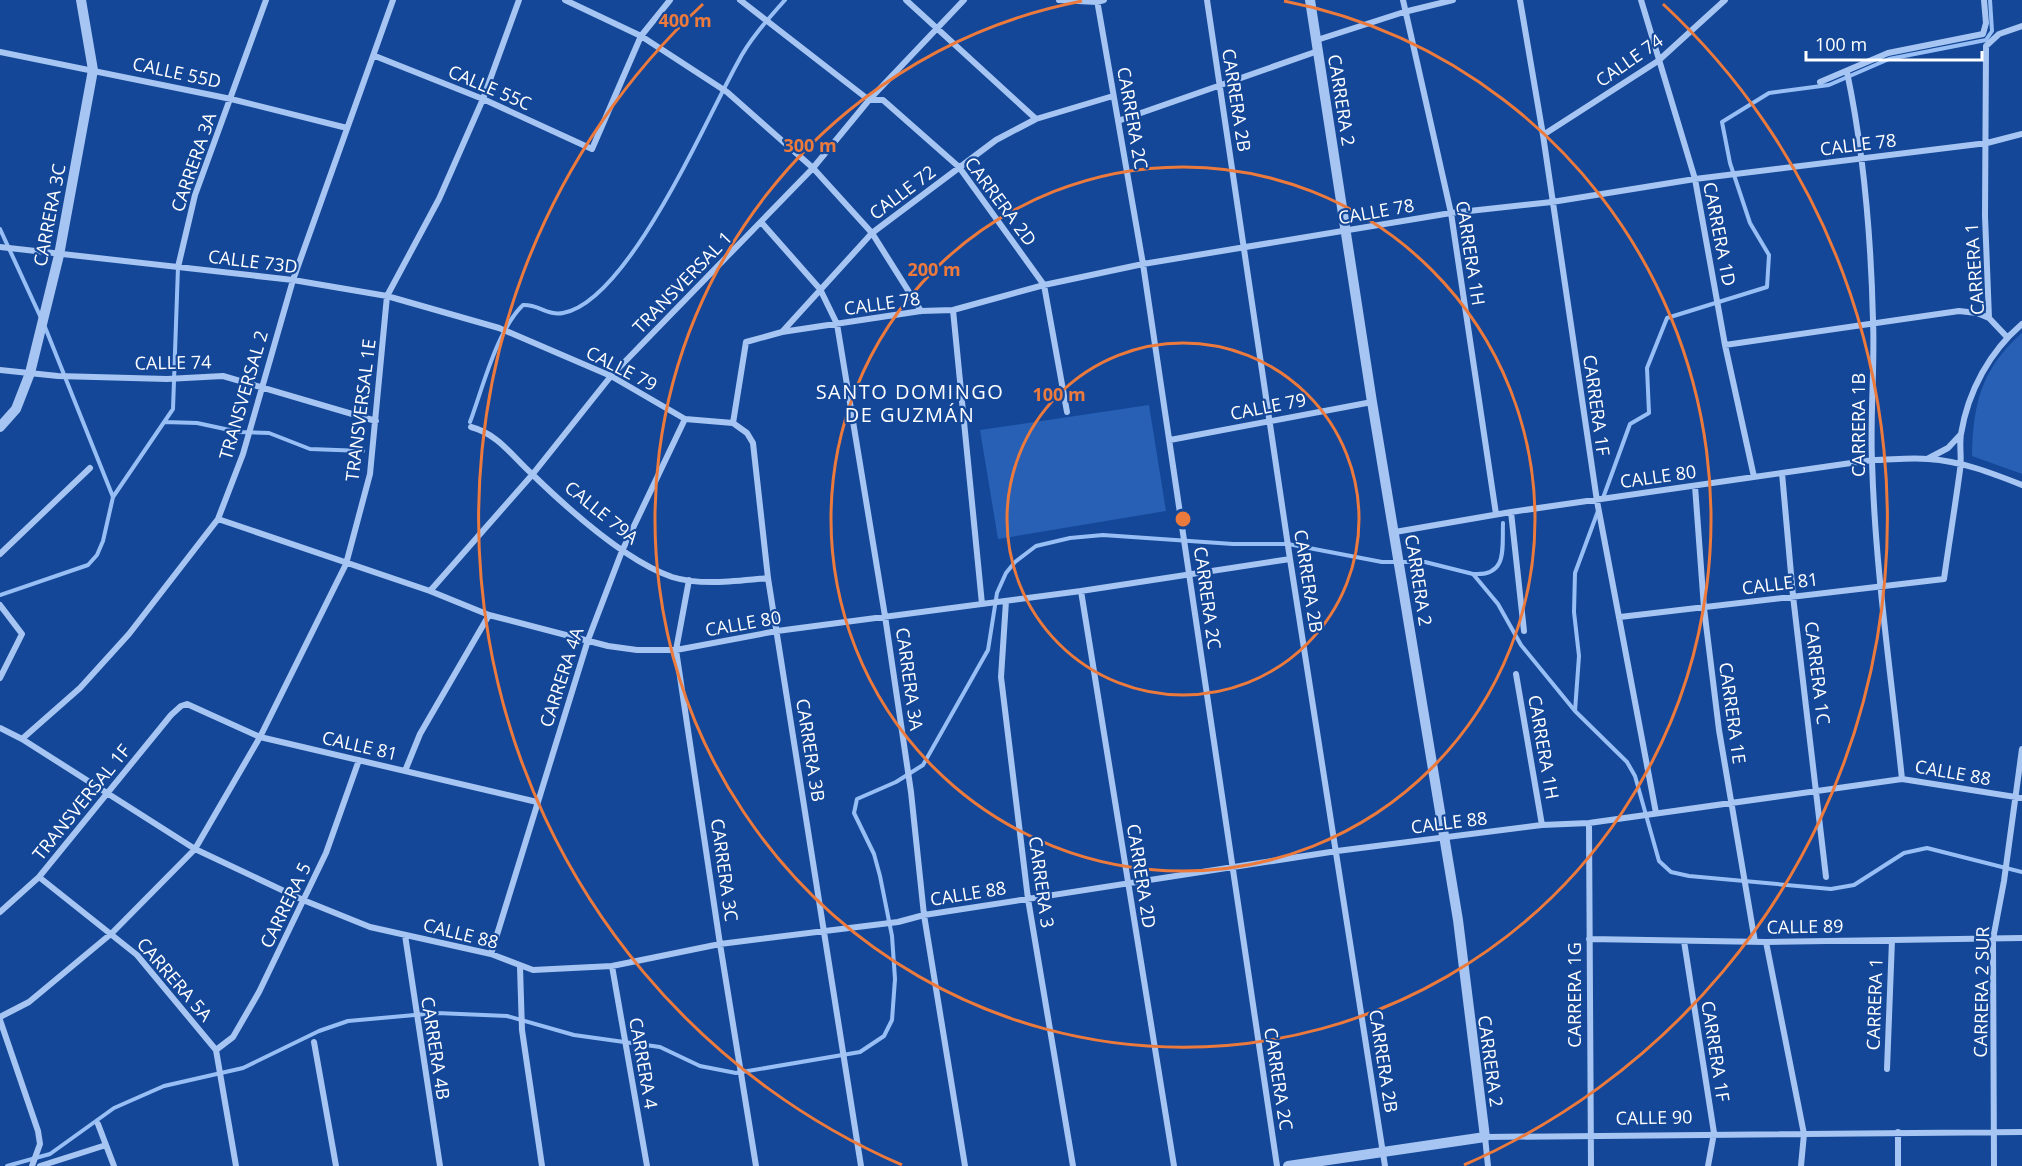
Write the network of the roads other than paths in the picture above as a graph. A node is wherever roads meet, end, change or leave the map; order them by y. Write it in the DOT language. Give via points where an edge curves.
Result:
graph roads {
  1 [pos="81,0"];
  2 [pos="266,0"];
  3 [pos="393,0"];
  4 [pos="519,0"];
  5 [pos="565,0"];
  6 [pos="669,0"];
  7 [pos="740,0"];
  8 [pos="906,0"];
  9 [pos="964,0"];
  10 [pos="1059,0"];
  11 [pos="1207,0"];
  12 [pos="1310,0"];
  13 [pos="1403,0"];
  14 [pos="1453,0"];
  15 [pos="1520,0"];
  16 [pos="1641,0"];
  17 [pos="1725,0"];
  18 [pos="1984,0"];
  19 [pos="1099,1"];
  20 [pos="1404,12"];
  21 [pos="2022,26"];
  22 [pos="935,29"];
  23 [pos="641,36"];
  24 [pos="1317,46"];
  25 [pos="0,52"];
  26 [pos="375,56"];
  27 [pos="1658,61"];
  28 [pos="93,70"];
  29 [pos="1847,72"];
  30 [pos="1820,82"];
  31 [pos="1220,85"];
  32 [pos="1113,96"];
  33 [pos="231,99"];
  34 [pos="483,99"];
  35 [pos="870,100"];
  36 [pos="1036,118"];
  37 [pos="1118,121"];
  38 [pos="347,128"];
  39 [pos="2022,134"];
  40 [pos="1543,135"];
  41 [pos="1987,143"];
  42 [pos="1861,158"];
  43 [pos="959,167"];
  44 [pos="813,168"];
  45 [pos="1695,179"];
  46 [pos="1552,202"];
  47 [pos="1451,213"];
  48 [pos="761,222"];
  49 [pos="1347,232"];
  50 [pos="872,233"];
  51 [pos="0,247"];
  52 [pos="1244,248"];
  53 [pos="59,255"];
  54 [pos="1143,264"];
  55 [pos="178,267"];
  56 [pos="293,280"];
  57 [pos="1044,285"];
  58 [pos="820,289"];
  59 [pos="387,296"];
  60 [pos="953,310"];
  61 [pos="921,311"];
  62 [pos="1989,318"];
  63 [pos="1873,322"];
  64 [pos="837,324"];
  65 [pos="2022,324"];
  66 [pos="500,329"];
  67 [pos="783,332"];
  68 [pos="2007,337"];
  69 [pos="1725,345"];
  70 [pos="0,370"];
  71 [pos="30,373"];
  72 [pos="611,376"];
  73 [pos="260,389"];
  74 [pos="1372,402"];
  75 [pos="1067,412"];
  76 [pos="685,419"];
  77 [pos="376,421"];
  78 [pos="1270,421"];
  79 [pos="733,423"];
  80 [pos="0,427"];
  81 [pos="471,427"];
  82 [pos="1961,434"];
  83 [pos="1170,440"];
  84 [pos="1927,458"];
  85 [pos="1872,460"];
  86 [pos="1961,464"];
  87 [pos="90,468"];
  88 [pos="1782,473"];
  89 [pos="532,475"];
  90 [pos="1754,477"];
  91 [pos="2022,485"];
  92 [pos="1695,486"];
  93 [pos="1596,501"];
  94 [pos="1510,512"];
  95 [pos="1496,514"];
  96 [pos="218,519"];
  97 [pos="1395,532"];
  98 [pos="622,551"];
  99 [pos="0,554"];
  100 [pos="1290,556"];
  101 [pos="346,564"];
  102 [pos="1189,575"];
  103 [pos="768,578"];
  104 [pos="689,579"];
  105 [pos="1879,586"];
  106 [pos="430,591"];
  107 [pos="1081,591"];
  108 [pos="1792,596"];
  109 [pos="1004,602"];
  110 [pos="986,603"];
  111 [pos="1,606"];
  112 [pos="1704,608"];
  113 [pos="489,615"];
  114 [pos="885,616"];
  115 [pos="1620,617"];
  116 [pos="777,632"];
  117 [pos="1524,632"];
  118 [pos="588,640"];
  119 [pos="676,650"];
  120 [pos="1516,674"];
  121 [pos="0,678"];
  122 [pos="181,706"];
  123 [pos="0,728"];
  124 [pos="260,737"];
  125 [pos="22,739"];
  126 [pos="2022,748"];
  127 [pos="359,760"];
  128 [pos="405,771"];
  129 [pos="1902,778"];
  130 [pos="1817,789"];
  131 [pos="107,795"];
  132 [pos="2019,798"];
  133 [pos="537,802"];
  134 [pos="1731,802"];
  135 [pos="1654,814"];
  136 [pos="1589,823"];
  137 [pos="1542,825"];
  138 [pos="1443,837"];
  139 [pos="195,849"];
  140 [pos="1337,851"];
  141 [pos="1232,867"];
  142 [pos="39,877"];
  143 [pos="1826,877"];
  144 [pos="1128,884"];
  145 [pos="1028,899"];
  146 [pos="303,900"];
  147 [pos="0,912"];
  148 [pos="924,915"];
  149 [pos="823,932"];
  150 [pos="112,933"];
  151 [pos="405,935"];
  152 [pos="2022,938"];
  153 [pos="1589,939"];
  154 [pos="1993,939"];
  155 [pos="1892,940"];
  156 [pos="1684,941"];
  157 [pos="1755,942"];
  158 [pos="1766,942"];
  159 [pos="720,944"];
  160 [pos="491,954"];
  161 [pos="612,966"];
  162 [pos="520,967"];
  163 [pos="0,1019"];
  164 [pos="314,1042"];
  165 [pos="216,1050"];
  166 [pos="1887,1069"];
  167 [pos="98,1124"];
  168 [pos="1898,1132"];
  169 [pos="1995,1132"];
  170 [pos="2022,1132"];
  171 [pos="1714,1133"];
  172 [pos="1804,1134"];
  173 [pos="1590,1135"];
  174 [pos="1485,1137"];
  175 [pos="106,1145"];
  176 [pos="1383,1153"];
  177 [pos="32,1166"];
  178 [pos="40,1166"];
  179 [pos="114,1166"];
  180 [pos="236,1166"];
  181 [pos="336,1166"];
  182 [pos="440,1166"];
  183 [pos="542,1166"];
  184 [pos="647,1166"];
  185 [pos="756,1166"];
  186 [pos="861,1166"];
  187 [pos="964,1166"];
  188 [pos="1073,1166"];
  189 [pos="1174,1166"];
  190 [pos="1277,1166"];
  191 [pos="1288,1166"];
  192 [pos="1385,1166"];
  193 [pos="1488,1166"];
  194 [pos="1591,1166"];
  195 [pos="1708,1166"];
  196 [pos="1801,1166"];
  197 [pos="1898,1166"];
  198 [pos="1994,1166"];
  1 -- 28 [label="street, CARRERA 3C"];
  2 -- 33 [label="street, CARRERA 3A"];
  3 -- 26 [label="street, TRANSVERSAL 2"];
  4 -- 34 [label="street, TRANSVERSAL 1E"];
  5 -- 23 [label="street"];
  6 -- 23 [label="street"];
  7 -- 35 [label="street, CARRERA 2D"];
  8 -- 22 [label="street"];
  9 -- 22 [label="street, TRANSVERSAL 1"];
  10 -- 19 [label="street"];
  11 -- 31 [label="street, CARRERA 2B"];
  12 -- 24 [label="street, CARRERA 2"];
  13 -- 20 [label="street, CARRERA 1H"];
  14 -- 20 [label="street"];
  15 -- 40 [label="street, CARRERA 1F"];
  16 -- 27 [label="street, CARRERA 1D"];
  17 -- 27 [label="street, CALLE 74"];
  18 -- 29 [label="street" via="1983,34 1888,53"];
  19 -- 32 [label="street, CARRERA 2C"];
  20 -- 24 [label="street"];
  20 -- 47 [label="street, CARRERA 1H"];
  21 -- 41 [label="street, CARRERA 1" via="1999,34 1986,46"];
  22 -- 35 [label="street, TRANSVERSAL 1"];
  22 -- 36 [label="street"];
  23 -- 34 [label="street, CALLE 55C" via="592,150"];
  23 -- 44 [label="street" via="716,82"];
  24 -- 31 [label="street"];
  24 -- 49 [label="street, CARRERA 2"];
  25 -- 28 [label="street, CALLE 55D"];
  26 -- 34 [label="street, CALLE 55C"];
  26 -- 38 [label="street, TRANSVERSAL 2"];
  27 -- 40 [label="street, CALLE 74"];
  27 -- 45 [label="street, CARRERA 1D"];
  28 -- 33 [label="street, CALLE 55D"];
  28 -- 53 [label="street, CARRERA 3C"];
  29 -- 30 [label="street"];
  29 -- 42 [label="street, CARRERA 1B"];
  31 -- 37 [label="street"];
  31 -- 52 [label="street, CARRERA 2B"];
  32 -- 36 [label="street, CALLE 72"];
  32 -- 37 [label="street, CARRERA 2C"];
  33 -- 38 [label="street, CALLE 55D"];
  33 -- 55 [label="street, CARRERA 3A" via="195,195"];
  34 -- 59 [label="street, TRANSVERSAL 1E" via="439,199"];
  35 -- 43 [label="street, CARRERA 2D" via="883,100"];
  35 -- 44 [label="street, TRANSVERSAL 1"];
  36 -- 43 [label="street, CALLE 72"];
  37 -- 54 [label="street, CARRERA 2C"];
  38 -- 56 [label="street, TRANSVERSAL 2"];
  39 -- 41 [label="street, CALLE 78"];
  40 -- 46 [label="street, CARRERA 1F"];
  41 -- 42 [label="street, CALLE 78"];
  41 -- 62 [label="street, CARRERA 1"];
  42 -- 45 [label="street, CALLE 78"];
  42 -- 63 [label="street, CARRERA 1B"];
  43 -- 50 [label="street, CALLE 72"];
  43 -- 57 [label="street, CARRERA 2D"];
  44 -- 48 [label="street, TRANSVERSAL 1"];
  44 -- 50 [label="street"];
  45 -- 46 [label="street, CALLE 78"];
  45 -- 69 [label="street, CARRERA 1D"];
  46 -- 47 [label="street, CALLE 78"];
  46 -- 93 [label="street, CARRERA 1F"];
  47 -- 49 [label="street, CALLE 78"];
  47 -- 95 [label="street, CARRERA 1H"];
  48 -- 58 [label="street, CARRERA 3A"];
  48 -- 72 [label="street, TRANSVERSAL 1"];
  49 -- 52 [label="street, CALLE 78"];
  49 -- 74 [label="street, CARRERA 2"];
  50 -- 58 [label="street, CALLE 72"];
  50 -- 61 [label="street"];
  51 -- 53 [label="street, CALLE 73D"];
  52 -- 54 [label="street, CALLE 78"];
  52 -- 78 [label="street, CARRERA 2B"];
  53 -- 55 [label="street, CALLE 73D"];
  53 -- 71 [label="street, CARRERA 3C"];
  54 -- 57 [label="street, CALLE 78"];
  54 -- 83 [label="street, CARRERA 2C"];
  55 -- 56 [label="street, CALLE 73D"];
  56 -- 59 [label="street, CALLE 73D"];
  56 -- 73 [label="street, TRANSVERSAL 2"];
  57 -- 60 [label="street, CALLE 78"];
  57 -- 75 [label="street, CARRERA 2D"];
  58 -- 64 [label="street, CARRERA 3A"];
  58 -- 67 [label="street, CALLE 72"];
  59 -- 66 [label="street, CALLE 73D"];
  59 -- 77 [label="street, TRANSVERSAL 1E"];
  60 -- 61 [label="street, CALLE 78"];
  60 -- 110 [label="street"];
  61 -- 64 [label="street, CALLE 78"];
  62 -- 63 [label="street" via="1977,312 1959,311"];
  62 -- 68 [label="street, CARRERA 1"];
  63 -- 69 [label="street"];
  63 -- 85 [label="street, CARRERA 1B"];
  64 -- 67 [label="street, CALLE 78"];
  64 -- 114 [label="street, CARRERA 3A"];
  65 -- 68 [label="street"];
  66 -- 72 [label="street, CALLE 79"];
  67 -- 79 [label="street, CALLE 78" via="746,342"];
  68 -- 82 [label="street" via="1986,365"];
  69 -- 90 [label="street, CARRERA 1D"];
  70 -- 71 [label="street, CALLE 74"];
  71 -- 73 [label="street, CALLE 74" via="167,379 223,376"];
  71 -- 80 [label="street, CARRERA 3C" via="16,410"];
  72 -- 76 [label="street, CALLE 79"];
  72 -- 89 [label="street, TRANSVERSAL 1"];
  73 -- 77 [label="street, CALLE 74"];
  73 -- 96 [label="street, TRANSVERSAL 2"];
  74 -- 78 [label="street, CALLE 79"];
  74 -- 97 [label="street, CARRERA 2"];
  76 -- 79 [label="street, CALLE 79"];
  76 -- 98 [label="street, CARRERA 4A"];
  77 -- 101 [label="street, TRANSVERSAL 1E" via="370,474"];
  78 -- 83 [label="street, CALLE 79"];
  78 -- 100 [label="street, CARRERA 2B"];
  79 -- 103 [label="street, CARRERA 3B" via="753,443"];
  81 -- 89 [label="street, CALLE 79A" via="495,436"];
  82 -- 84 [label="street, CALLE 80" via="1948,448"];
  82 -- 86 [label="street"];
  83 -- 102 [label="street, CARRERA 2C"];
  84 -- 85 [label="street, CALLE 80"];
  84 -- 86 [label="street, CALLE 80"];
  85 -- 88 [label="street, CALLE 80"];
  85 -- 105 [label="street, CARRERA 1B"];
  86 -- 91 [label="street, CALLE 80"];
  86 -- 105 [label="street, CALLE 81" via="1944,579"];
  87 -- 99 [label="street"];
  88 -- 90 [label="street, CALLE 80"];
  88 -- 108 [label="street, CARRERA 1C"];
  89 -- 98 [label="street, CALLE 79A"];
  89 -- 106 [label="street, TRANSVERSAL 1"];
  90 -- 92 [label="street, CALLE 80"];
  92 -- 93 [label="street, CALLE 80"];
  92 -- 112 [label="street, CARRERA 1E"];
  93 -- 94 [label="street, CALLE 80"];
  93 -- 115 [label="street, CARRERA 1F"];
  94 -- 95 [label="street, CALLE 80"];
  94 -- 117 [label="street"];
  95 -- 97 [label="street, CALLE 80"];
  96 -- 101 [label="street, CALLE 80"];
  96 -- 125 [label="street, TRANSVERSAL 2" via="129,634 80,688"];
  97 -- 138 [label="street, CARRERA 2"];
  98 -- 104 [label="street, CALLE 79A" via="658,571"];
  98 -- 118 [label="street, CARRERA 4A"];
  100 -- 102 [label="street, CALLE 80"];
  100 -- 140 [label="street, CARRERA 2B"];
  101 -- 106 [label="street, CALLE 80"];
  101 -- 124 [label="street, TRANSVERSAL 1E"];
  102 -- 107 [label="street, CALLE 80"];
  102 -- 141 [label="street, CARRERA 2C"];
  103 -- 104 [label="street, CALLE 79A" via="733,582"];
  103 -- 116 [label="street, CARRERA 3B"];
  104 -- 119 [label="street, CARRERA 3C"];
  105 -- 108 [label="street, CALLE 81"];
  105 -- 129 [label="street, CARRERA 1B"];
  106 -- 113 [label="street, CALLE 80"];
  107 -- 109 [label="street, CALLE 80"];
  107 -- 144 [label="street, CARRERA 2D"];
  108 -- 112 [label="street, CALLE 81"];
  108 -- 130 [label="street, CARRERA 1C"];
  109 -- 110 [label="street, CALLE 80"];
  109 -- 145 [label="street, CARRERA 3" via="1001,677"];
  110 -- 114 [label="street, CALLE 80"];
  111 -- 121 [label="street" via="22,634"];
  112 -- 115 [label="street, CALLE 81"];
  112 -- 134 [label="street, CARRERA 1E"];
  113 -- 118 [label="street, CALLE 80"];
  113 -- 128 [label="street" via="420,734"];
  114 -- 116 [label="street, CALLE 80"];
  114 -- 148 [label="street, CARRERA 3A" via="911,792"];
  115 -- 135 [label="street, CARRERA 1F"];
  116 -- 119 [label="street, CALLE 80"];
  116 -- 149 [label="street, CARRERA 3B"];
  118 -- 119 [label="street, CALLE 80" via="637,650"];
  118 -- 133 [label="street, CARRERA 4A"];
  119 -- 159 [label="street, CARRERA 3C"];
  120 -- 137 [label="street, CARRERA 1H"];
  122 -- 124 [label="street, CALLE 81" via="187,704"];
  122 -- 131 [label="street, TRANSVERSAL 1F"];
  123 -- 125 [label="street, CALLE 88"];
  124 -- 127 [label="street, CALLE 81"];
  124 -- 139 [label="street, TRANSVERSAL 1E"];
  125 -- 131 [label="street, CALLE 88"];
  126 -- 132 [label="street, CARRERA 2 SUR"];
  127 -- 128 [label="street, CALLE 81"];
  127 -- 146 [label="street, CARRERA 5" via="326,854"];
  128 -- 133 [label="street, CALLE 81"];
  129 -- 130 [label="street, CALLE 88"];
  129 -- 132 [label="street, CALLE 88"];
  130 -- 134 [label="street, CALLE 88"];
  130 -- 143 [label="street, CARRERA 1C"];
  131 -- 139 [label="street, CALLE 88"];
  131 -- 142 [label="street, TRANSVERSAL 1F"];
  132 -- 154 [label="street, CARRERA 2 SUR"];
  133 -- 160 [label="street, CARRERA 4A"];
  134 -- 135 [label="street, CALLE 88"];
  134 -- 157 [label="street, CARRERA 1E"];
  135 -- 136 [label="street, CALLE 88"];
  136 -- 137 [label="street, CALLE 88"];
  136 -- 153 [label="street, CARRERA 1G"];
  137 -- 138 [label="street, CALLE 88"];
  138 -- 140 [label="street, CALLE 88"];
  138 -- 174 [label="street, CARRERA 2" via="1458,920"];
  139 -- 146 [label="street, CALLE 88"];
  139 -- 150 [label="street"];
  140 -- 141 [label="street, CALLE 88"];
  140 -- 176 [label="street, CARRERA 2B"];
  141 -- 144 [label="street, CALLE 88"];
  141 -- 190 [label="street, CARRERA 2C"];
  142 -- 147 [label="street, TRANSVERSAL 1F"];
  142 -- 150 [label="street, CARRERA 5A"];
  144 -- 145 [label="street, CALLE 88"];
  144 -- 189 [label="street, CARRERA 2D"];
  145 -- 148 [label="street, CALLE 88"];
  145 -- 188 [label="street, CARRERA 3"];
  146 -- 151 [label="street, CALLE 88" via="369,927"];
  146 -- 165 [label="street, CARRERA 5" via="259,992 233,1036"];
  148 -- 149 [label="street, CALLE 88"];
  148 -- 187 [label="street, CARRERA 3A"];
  149 -- 159 [label="street, CALLE 88"];
  149 -- 186 [label="street, CARRERA 3B"];
  150 -- 163 [label="street" via="28,1002"];
  150 -- 165 [label="street, CARRERA 5A" via="137,955"];
  151 -- 160 [label="street, CALLE 88"];
  151 -- 182 [label="street, CARRERA 4B"];
  152 -- 154 [label="street, CALLE 89"];
  153 -- 156 [label="street, CALLE 89"];
  153 -- 173 [label="street, CARRERA 1G"];
  154 -- 155 [label="street, CALLE 89"];
  154 -- 169 [label="street, CARRERA 2 SUR"];
  155 -- 158 [label="street, CALLE 89"];
  155 -- 166 [label="street, CARRERA 1"];
  156 -- 157 [label="street, CALLE 89"];
  156 -- 171 [label="street, CARRERA 1F"];
  157 -- 158 [label="street, CALLE 89"];
  158 -- 172 [label="street"];
  159 -- 161 [label="street, CALLE 88"];
  159 -- 185 [label="street, CARRERA 3C"];
  160 -- 162 [label="street, CALLE 88"];
  161 -- 162 [label="street, CALLE 88" via="533,970"];
  161 -- 184 [label="street, CARRERA 4"];
  162 -- 183 [label="street" via="522,1030"];
  163 -- 177 [label="street" via="40,1144"];
  164 -- 181 [label="street"];
  165 -- 180 [label="street, CARRERA 5A"];
  167 -- 175 [label="street"];
  168 -- 169 [label="street, CALLE 90"];
  168 -- 172 [label="street, CALLE 90"];
  168 -- 197 [label="street"];
  169 -- 170 [label="street, CALLE 90"];
  169 -- 198 [label="street, CARRERA 2 SUR"];
  171 -- 172 [label="street, CALLE 90"];
  171 -- 173 [label="street, CALLE 90"];
  171 -- 195 [label="street, CARRERA 1F"];
  172 -- 196 [label="street"];
  173 -- 174 [label="street, CALLE 90"];
  173 -- 194 [label="street, CARRERA 1G"];
  174 -- 176 [label="street, CALLE 90"];
  174 -- 193 [label="street, CARRERA 2"];
  175 -- 178 [label="street"];
  175 -- 179 [label="street"];
  176 -- 191 [label="street, CALLE 90"];
  176 -- 192 [label="street, CARRERA 2B"];
}
